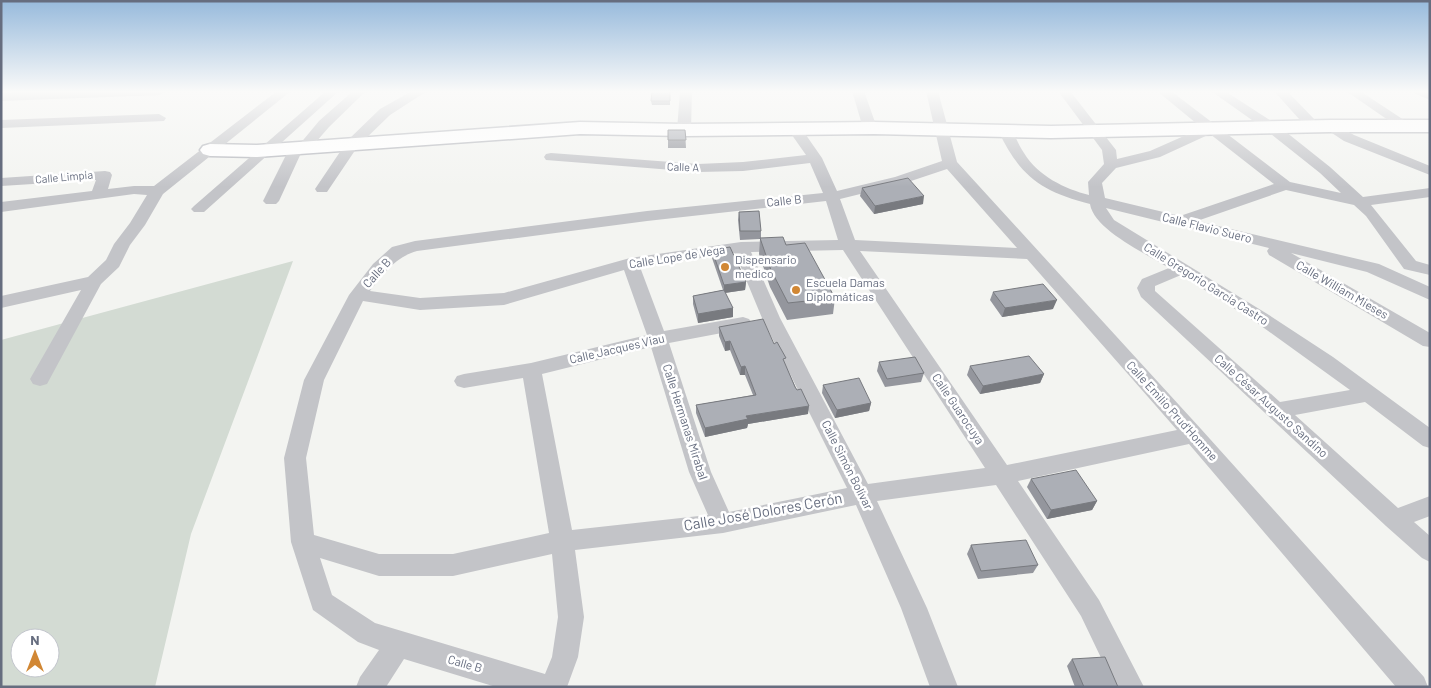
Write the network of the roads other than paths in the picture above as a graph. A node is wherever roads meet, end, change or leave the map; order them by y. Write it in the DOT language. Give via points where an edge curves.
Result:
graph roads {
  1 [pos="25,123"];
  2 [pos="244,123"];
  3 [pos="297,123"];
  4 [pos="325,123"];
  5 [pos="374,123"];
  6 [pos="684,123"];
  7 [pos="868,123"];
  8 [pos="939,123"];
  9 [pos="1088,123"];
  10 [pos="1203,123"];
  11 [pos="1265,123"];
  12 [pos="1319,123"];
  13 [pos="1402,123"];
  14 [pos="1,124"];
  15 [pos="1322,126"];
  16 [pos="1406,126"];
  17 [pos="1430,126"];
  18 [pos="1271,127"];
  19 [pos="794,128"];
  20 [pos="870,128"];
  21 [pos="940,129"];
  22 [pos="1210,129"];
  23 [pos="684,130"];
  24 [pos="1094,131"];
  25 [pos="1006,132"];
  26 [pos="353,143"];
  27 [pos="300,148"];
  28 [pos="210,150"];
  29 [pos="267,150"];
  30 [pos="551,157"];
  31 [pos="815,158"];
  32 [pos="950,163"];
  33 [pos="1111,165"];
  34 [pos="1430,171"];
  35 [pos="1,182"];
  36 [pos="1285,185"];
  37 [pos="322,189"];
  38 [pos="157,191"];
  39 [pos="1430,192"];
  40 [pos="98,195"];
  41 [pos="833,196"];
  42 [pos="271,201"];
  43 [pos="1098,201"];
  44 [pos="1360,202"];
  45 [pos="1,207"];
  46 [pos="200,209"];
  47 [pos="1181,221"];
  48 [pos="1254,240"];
  49 [pos="848,245"];
  50 [pos="741,247"];
  51 [pos="1031,254"];
  52 [pos="630,263"];
  53 [pos="1410,265"];
  54 [pos="1373,268"];
  55 [pos="1181,269"];
  56 [pos="1430,270"];
  57 [pos="94,281"];
  58 [pos="1430,294"];
  59 [pos="358,295"];
  60 [pos="1,302"];
  61 [pos="772,318"];
  62 [pos="658,339"];
  63 [pos="1430,341"];
  64 [pos="531,370"];
  65 [pos="40,379"];
  66 [pos="464,381"];
  67 [pos="1369,394"];
  68 [pos="1275,411"];
  69 [pos="1194,435"];
  70 [pos="1430,440"];
  71 [pos="1002,475"];
  72 [pos="862,494"];
  73 [pos="1430,506"];
  74 [pos="1394,518"];
  75 [pos="723,523"];
  76 [pos="562,541"];
  77 [pos="303,542"];
  78 [pos="1430,551"];
  79 [pos="398,644"];
  80 [pos="370,687"];
  81 [pos="542,687"];
  82 [pos="553,687"];
  83 [pos="944,687"];
  84 [pos="1130,687"];
  85 [pos="1414,687"];
  1 -- 14 [label="street"];
  2 -- 28 [label="street"];
  3 -- 29 [label="street"];
  4 -- 27 [label="street"];
  5 -- 26 [label="street"];
  6 -- 23 [label="street"];
  7 -- 20 [label="street"];
  8 -- 21 [label="street"];
  9 -- 24 [label="street"];
  10 -- 22 [label="street"];
  11 -- 18 [label="street"];
  12 -- 15 [label="street"];
  13 -- 16 [label="street"];
  15 -- 16 [label="main road"];
  15 -- 18 [label="main road"];
  15 -- 34 [label="street"];
  16 -- 17 [label="main road"];
  18 -- 22 [label="main road"];
  18 -- 44 [label="street"];
  19 -- 20 [label="main road"];
  19 -- 23 [label="main road"];
  19 -- 31 [label="street, Calle Guarocuya"];
  20 -- 21 [label="main road"];
  21 -- 25 [label="main road"];
  21 -- 32 [label="street, Calle Emilio Prud'Homme"];
  22 -- 24 [label="main road"];
  22 -- 33 [label="street" via="1154,154"];
  22 -- 36 [label="street"];
  23 -- 26 [label="main road" via="580,128"];
  24 -- 25 [label="main road"];
  24 -- 33 [label="street" via="1109,150"];
  25 -- 43 [label="street, Calle Flavio Suero" via="1023,164 1044,181 1068,194"];
  26 -- 27 [label="main road"];
  26 -- 37 [label="street"];
  27 -- 29 [label="main road"];
  27 -- 42 [label="street"];
  28 -- 29 [label="main road"];
  28 -- 38 [label="street"];
  29 -- 46 [label="street"];
  30 -- 31 [label="street, Calle A" via="720,168"];
  31 -- 41 [label="street, Calle Guarocuya"];
  32 -- 41 [label="street, Calle B" via="900,180"];
  32 -- 51 [label="street, Calle Emilio Prud'Homme"];
  33 -- 43 [label="street, Calle Gregorio García Castro" via="1095,182"];
  35 -- 40 [label="street, Calle Limpia" via="105,175"];
  36 -- 44 [label="street"];
  36 -- 47 [label="street"];
  38 -- 40 [label="street" via="134,190"];
  38 -- 57 [label="street" via="113,262"];
  39 -- 44 [label="street"];
  40 -- 45 [label="street"];
  41 -- 49 [label="street, Calle Guarocuya"];
  41 -- 59 [label="street, Calle B" via="415,246 398,251 379,268"];
  43 -- 47 [label="street, Calle Flavio Suero"];
  43 -- 55 [label="street, Calle Gregorio García Castro" via="1099,211 1108,223"];
  44 -- 53 [label="street"];
  47 -- 48 [label="street, Calle Flavio Suero"];
  48 -- 54 [label="street, Calle Flavio Suero"];
  48 -- 63 [label="street, Calle William Mieses"];
  49 -- 50 [label="street, Calle Lope de Vega"];
  49 -- 51 [label="street, Calle Lope de Vega"];
  49 -- 71 [label="street, Calle Guarocuya"];
  50 -- 52 [label="street, Calle Lope de Vega"];
  50 -- 61 [label="street, Calle Simón Bolívar"];
  51 -- 69 [label="street, Calle Emilio Prud'Homme"];
  52 -- 59 [label="street, Calle Lope de Vega" via="504,299 420,304"];
  52 -- 62 [label="street, Calle Hermanas Mirabal"];
  53 -- 54 [label="street" via="1394,270"];
  53 -- 56 [label="street"];
  54 -- 58 [label="street, Calle Flavio Suero"];
  55 -- 67 [label="street, Calle Gregorio García Castro" via="1263,319"];
  55 -- 68 [label="street, Calle César Augusto Sandino" via="1148,283 1147,294"];
  57 -- 60 [label="street"];
  57 -- 65 [label="street"];
  59 -- 77 [label="street, Calle B" via="314,380 295,458"];
  61 -- 62 [label="street, Calle Jacques Viau"];
  61 -- 72 [label="street, Calle Simón Bolívar"];
  62 -- 64 [label="street, Calle Jacques Viau"];
  62 -- 75 [label="street, Calle Hermanas Mirabal" via="700,472"];
  64 -- 66 [label="street, Calle Jacques Viau"];
  64 -- 76 [label="street"];
  67 -- 68 [label="street"];
  67 -- 70 [label="street, Calle Gregorio García Castro"];
  68 -- 74 [label="street, Calle César Augusto Sandino"];
  69 -- 71 [label="street, Calle José Dolores Cerón"];
  69 -- 85 [label="street, Calle Emilio Prud'Homme"];
  71 -- 72 [label="street, Calle José Dolores Cerón"];
  71 -- 84 [label="street, Calle Guarocuya" via="1090,608"];
  72 -- 75 [label="street, Calle José Dolores Cerón"];
  72 -- 83 [label="street, Calle Simón Bolívar" via="914,608"];
  73 -- 74 [label="street"];
  74 -- 78 [label="street, Calle César Augusto Sandino"];
  75 -- 76 [label="street, Calle José Dolores Cerón"];
  76 -- 77 [label="street, Calle José Dolores Cerón" via="453,565 379,566"];
  76 -- 82 [label="street" via="571,617 566,657"];
  77 -- 79 [label="street, Calle B" via="322,602 367,633"];
  79 -- 80 [label="street"];
  79 -- 81 [label="street, Calle B"];
}
